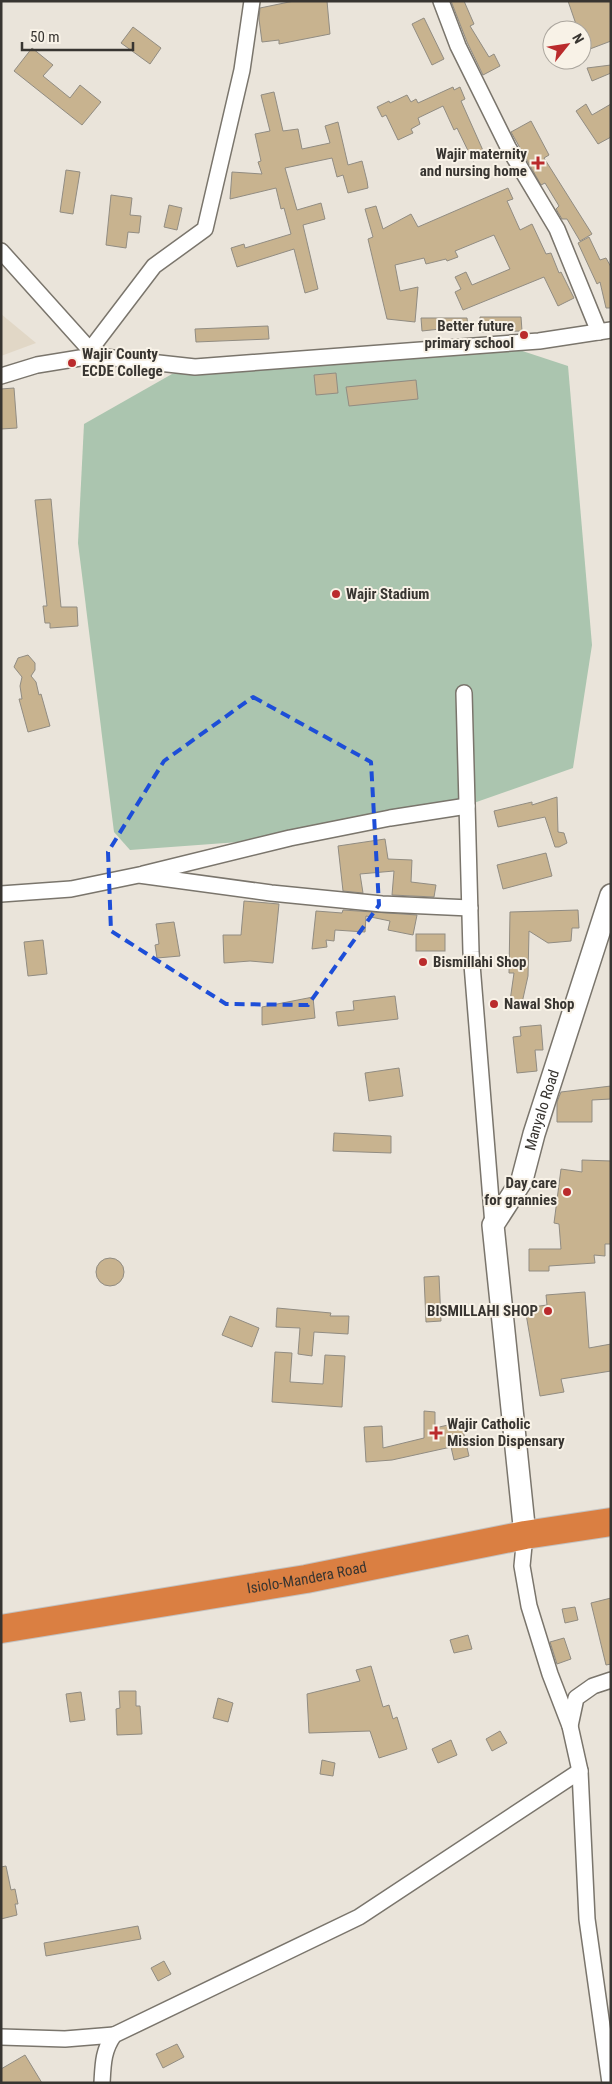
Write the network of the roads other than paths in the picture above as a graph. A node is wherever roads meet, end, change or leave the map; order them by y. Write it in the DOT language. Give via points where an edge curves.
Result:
graph roads {
  1 [pos="252,1"];
  2 [pos="441,1"];
  3 [pos="1,251"];
  4 [pos="605,331"];
  5 [pos="90,350"];
  6 [pos="127,360"];
  7 [pos="1,376"];
  8 [pos="464,694"];
  9 [pos="467,806"];
  10 [pos="139,876"];
  11 [pos="1,894"];
  12 [pos="611,895"];
  13 [pos="470,908"];
  14 [pos="493,1225"];
  15 [pos="611,1522"];
  16 [pos="525,1534"];
  17 [pos="1,1629"];
  18 [pos="611,1680"];
  19 [pos="570,1726"];
  20 [pos="580,1771"];
  21 [pos="114,2035"];
  22 [pos="1,2037"];
  23 [pos="102,2083"];
  24 [pos="610,2083"];
  1 -- 5 [label="street" via="242,70 205,229 154,266"];
  2 -- 4 [label="street" via="458,46 508,147 557,229"];
  3 -- 5 [label="street"];
  4 -- 6 [label="street" via="539,341 202,367"];
  5 -- 6 [label="street"];
  6 -- 7 [label="street" via="80,358 37,364"];
  8 -- 9 [label="street"];
  9 -- 10 [label="street" via="290,838 160,868"];
  9 -- 13 [label="street"];
  10 -- 11 [label="street" via="71,889"];
  10 -- 13 [label="street" via="382,904"];
  12 -- 14 [label="street, Manyalo Road" via="522,1180"];
  13 -- 14 [label="street"];
  14 -- 16 [label="street"];
  15 -- 16 [label="highway, Isiolo-Mandera Road"];
  16 -- 17 [label="highway, Isiolo-Mandera Road" via="306,1579"];
  16 -- 19 [label="street" via="522,1566 529,1606"];
  18 -- 19 [label="street" via="593,1686 576,1698"];
  19 -- 20 [label="street"];
  20 -- 21 [label="street" via="359,1917"];
  20 -- 24 [label="street" via="587,1919"];
  21 -- 22 [label="street" via="65,2039"];
  21 -- 23 [label="street" via="104,2055"];
}
